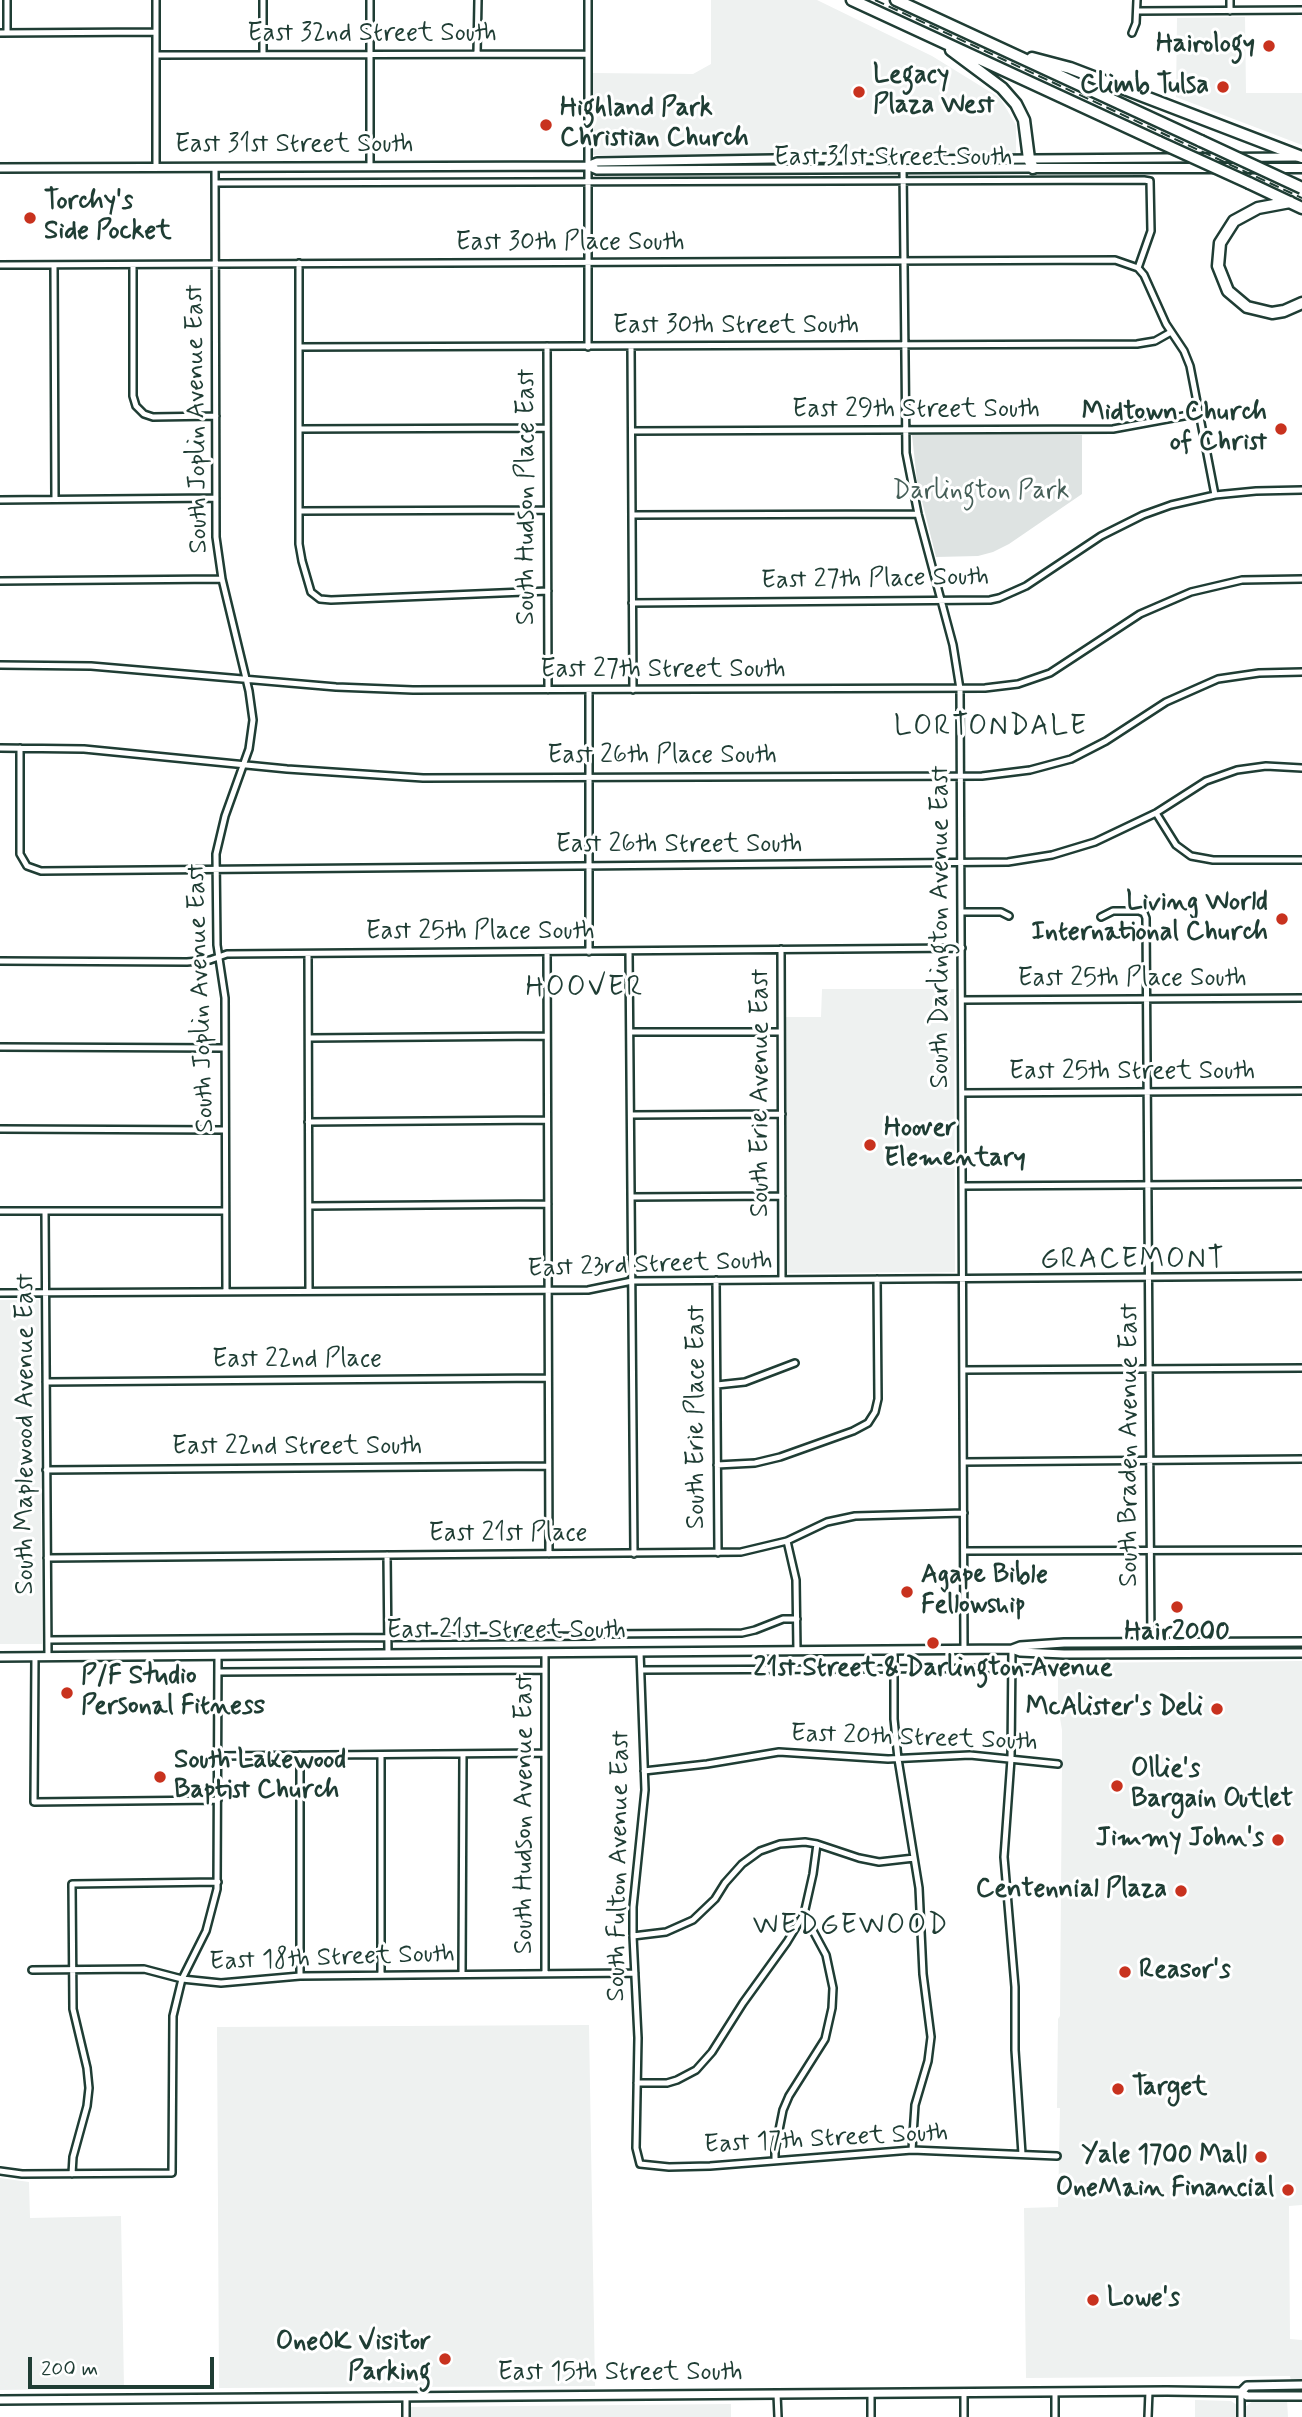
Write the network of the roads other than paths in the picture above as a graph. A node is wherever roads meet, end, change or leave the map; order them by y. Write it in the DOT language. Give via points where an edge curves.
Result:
graph roads {
  1 [pos="6,0"];
  2 [pos="156,0"];
  3 [pos="263,0"];
  4 [pos="370,0"];
  5 [pos="478,0"];
  6 [pos="588,0"];
  7 [pos="852,0"];
  8 [pos="896,0"];
  9 [pos="1137,0"];
  10 [pos="1230,0"];
  11 [pos="1302,10"];
  12 [pos="1137,11"];
  13 [pos="1230,11"];
  14 [pos="156,32"];
  15 [pos="4,33"];
  16 [pos="1132,33"];
  17 [pos="937,39"];
  18 [pos="1011,53"];
  19 [pos="263,54"];
  20 [pos="370,54"];
  21 [pos="477,54"];
  22 [pos="588,54"];
  23 [pos="156,55"];
  24 [pos="1302,157"];
  25 [pos="1031,163"];
  26 [pos="903,164"];
  27 [pos="370,166"];
  28 [pos="587,166"];
  29 [pos="156,167"];
  30 [pos="215,167"];
  31 [pos="0,168"];
  32 [pos="1302,168"];
  33 [pos="903,180"];
  34 [pos="587,181"];
  35 [pos="215,183"];
  36 [pos="1302,188"];
  37 [pos="1290,202"];
  38 [pos="1302,208"];
  39 [pos="903,262"];
  40 [pos="299,263"];
  41 [pos="589,263"];
  42 [pos="215,264"];
  43 [pos="0,265"];
  44 [pos="54,265"];
  45 [pos="133,265"];
  46 [pos="1138,268"];
  47 [pos="1302,303"];
  48 [pos="1171,332"];
  49 [pos="904,345"];
  50 [pos="547,346"];
  51 [pos="299,347"];
  52 [pos="588,347"];
  53 [pos="631,347"];
  54 [pos="1200,413"];
  55 [pos="216,416"];
  56 [pos="547,428"];
  57 [pos="299,429"];
  58 [pos="904,430"];
  59 [pos="632,431"];
  60 [pos="1302,490"];
  61 [pos="1215,495"];
  62 [pos="216,498"];
  63 [pos="55,499"];
  64 [pos="0,500"];
  65 [pos="547,510"];
  66 [pos="300,511"];
  67 [pos="918,514"];
  68 [pos="632,516"];
  69 [pos="222,579"];
  70 [pos="1302,579"];
  71 [pos="0,581"];
  72 [pos="548,591"];
  73 [pos="942,601"];
  74 [pos="632,603"];
  75 [pos="0,664"];
  76 [pos="1302,672"];
  77 [pos="246,679"];
  78 [pos="960,689"];
  79 [pos="548,690"];
  80 [pos="589,690"];
  81 [pos="633,690"];
  82 [pos="0,748"];
  83 [pos="20,748"];
  84 [pos="244,764"];
  85 [pos="1302,768"];
  86 [pos="961,776"];
  87 [pos="589,777"];
  88 [pos="1156,813"];
  89 [pos="1302,860"];
  90 [pos="961,864"];
  91 [pos="589,865"];
  92 [pos="216,871"];
  93 [pos="961,912"];
  94 [pos="1009,916"];
  95 [pos="1101,917"];
  96 [pos="962,948"];
  97 [pos="781,949"];
  98 [pos="547,952"];
  99 [pos="589,952"];
  100 [pos="629,952"];
  101 [pos="308,954"];
  102 [pos="218,957"];
  103 [pos="0,961"];
  104 [pos="1302,998"];
  105 [pos="1148,999"];
  106 [pos="962,1000"];
  107 [pos="630,1032"];
  108 [pos="782,1032"];
  109 [pos="547,1036"];
  110 [pos="309,1038"];
  111 [pos="0,1047"];
  112 [pos="225,1048"];
  113 [pos="1302,1091"];
  114 [pos="1148,1092"];
  115 [pos="962,1093"];
  116 [pos="782,1114"];
  117 [pos="631,1115"];
  118 [pos="547,1120"];
  119 [pos="308,1122"];
  120 [pos="0,1129"];
  121 [pos="225,1130"];
  122 [pos="1302,1184"];
  123 [pos="1149,1185"];
  124 [pos="963,1186"];
  125 [pos="782,1196"];
  126 [pos="631,1197"];
  127 [pos="548,1204"];
  128 [pos="309,1206"];
  129 [pos="0,1211"];
  130 [pos="45,1211"];
  131 [pos="225,1211"];
  132 [pos="1302,1276"];
  133 [pos="1149,1277"];
  134 [pos="877,1279"];
  135 [pos="963,1279"];
  136 [pos="716,1280"];
  137 [pos="782,1280"];
  138 [pos="632,1281"];
  139 [pos="548,1290"];
  140 [pos="226,1291"];
  141 [pos="309,1291"];
  142 [pos="0,1293"];
  143 [pos="45,1293"];
  144 [pos="795,1363"];
  145 [pos="1149,1368"];
  146 [pos="1302,1368"];
  147 [pos="963,1370"];
  148 [pos="548,1378"];
  149 [pos="46,1382"];
  150 [pos="717,1385"];
  151 [pos="1302,1459"];
  152 [pos="1150,1460"];
  153 [pos="964,1462"];
  154 [pos="717,1465"];
  155 [pos="548,1466"];
  156 [pos="46,1470"];
  157 [pos="964,1513"];
  158 [pos="787,1541"];
  159 [pos="1150,1550"];
  160 [pos="1302,1550"];
  161 [pos="964,1551"];
  162 [pos="718,1553"];
  163 [pos="549,1554"];
  164 [pos="634,1554"];
  165 [pos="387,1556"];
  166 [pos="47,1558"];
  167 [pos="797,1619"];
  168 [pos="388,1638"];
  169 [pos="48,1640"];
  170 [pos="1302,1642"];
  171 [pos="1064,1643"];
  172 [pos="1151,1643"];
  173 [pos="1012,1649"];
  174 [pos="894,1650"];
  175 [pos="964,1650"];
  176 [pos="797,1651"];
  177 [pos="640,1652"];
  178 [pos="545,1653"];
  179 [pos="1157,1653"];
  180 [pos="1302,1653"];
  181 [pos="388,1654"];
  182 [pos="1064,1654"];
  183 [pos="218,1656"];
  184 [pos="0,1657"];
  185 [pos="34,1657"];
  186 [pos="48,1657"];
  187 [pos="1056,1668"];
  188 [pos="894,1669"];
  189 [pos="1012,1669"];
  190 [pos="545,1670"];
  191 [pos="641,1670"];
  192 [pos="218,1672"];
  193 [pos="545,1753"];
  194 [pos="463,1754"];
  195 [pos="300,1755"];
  196 [pos="381,1755"];
  197 [pos="218,1756"];
  198 [pos="898,1759"];
  199 [pos="1011,1759"];
  200 [pos="1058,1764"];
  201 [pos="644,1770"];
  202 [pos="218,1800"];
  203 [pos="817,1844"];
  204 [pos="914,1858"];
  205 [pos="218,1882"];
  206 [pos="804,1914"];
  207 [pos="633,1936"];
  208 [pos="72,1969"];
  209 [pos="32,1970"];
  210 [pos="635,1973"];
  211 [pos="463,1974"];
  212 [pos="545,1974"];
  213 [pos="381,1975"];
  214 [pos="300,1976"];
  215 [pos="182,1979"];
  216 [pos="637,2083"];
  217 [pos="912,2150"];
  218 [pos="1021,2154"];
  219 [pos="1057,2156"];
  220 [pos="775,2161"];
  221 [pos="640,2164"];
  222 [pos="0,2171"];
  223 [pos="72,2174"];
  224 [pos="1302,2385"];
  225 [pos="1149,2391"];
  226 [pos="964,2392"];
  227 [pos="1055,2392"];
  228 [pos="1241,2392"];
  229 [pos="778,2394"];
  230 [pos="871,2394"];
  231 [pos="1302,2396"];
  232 [pos="406,2397"];
  233 [pos="0,2400"];
  234 [pos="407,2417"];
  235 [pos="778,2417"];
  236 [pos="871,2417"];
  237 [pos="964,2417"];
  238 [pos="1055,2417"];
  239 [pos="1149,2417"];
  240 [pos="1241,2417"];
  1 -- 15 [label="street"];
  2 -- 14 [label="street"];
  3 -- 19 [label="street"];
  4 -- 20 [label="street"];
  5 -- 21 [label="street"];
  6 -- 22 [label="street"];
  7 -- 17 [label="highway"];
  8 -- 18 [label="highway"];
  9 -- 12 [label="street"];
  10 -- 13 [label="street"];
  11 -- 13 [label="street"];
  12 -- 13 [label="street"];
  12 -- 16 [label="street"];
  14 -- 15 [label="street"];
  14 -- 23 [label="street"];
  17 -- 25 [label="highway" via="1016,104 1024,120"];
  17 -- 37 [label="highway, bridge"];
  18 -- 24 [label="highway" via="1070,68"];
  18 -- 36 [label="highway, bridge"];
  19 -- 20 [label="street, East 32nd Street South"];
  19 -- 23 [label="street, East 32nd Street South"];
  20 -- 21 [label="street, East 32nd Street South"];
  20 -- 27 [label="street"];
  21 -- 22 [label="street, East 32nd Street South"];
  22 -- 28 [label="street"];
  23 -- 29 [label="street"];
  24 -- 25 [label="main road, East 31st Street South"];
  25 -- 26 [label="main road, East 31st Street South"];
  25 -- 32 [label="main road, East 31st Street South"];
  26 -- 28 [label="main road, East 31st Street South" via="832,158 597,162"];
  26 -- 33 [label="street, South Darlington Avenue East"];
  27 -- 28 [label="main road, East 31st Street South"];
  27 -- 30 [label="main road, East 31st Street South"];
  28 -- 34 [label="street"];
  29 -- 30 [label="main road, East 31st Street South"];
  29 -- 31 [label="main road, East 31st Street South"];
  30 -- 35 [label="street, South Joplin Avenue East"];
  33 -- 34 [label="street, East 31st Street South"];
  33 -- 39 [label="street, South Darlington Avenue East"];
  33 -- 46 [label="street, East 31st Street South" via="1150,181 1151,231"];
  34 -- 35 [label="street, East 31st Street South"];
  34 -- 41 [label="street"];
  35 -- 42 [label="street, South Joplin Avenue East"];
  37 -- 38 [label="highway"];
  37 -- 47 [label="highway" via="1258,208 1234,221 1220,243 1219,275 1228,291 1247,307 1272,313"];
  39 -- 41 [label="street, East 30th Place South"];
  39 -- 46 [label="street, East 30th Place South" via="1104,260"];
  39 -- 49 [label="street, South Darlington Avenue East"];
  40 -- 41 [label="street, East 30th Place South"];
  40 -- 42 [label="street, East 30th Place South"];
  40 -- 51 [label="street"];
  41 -- 52 [label="street"];
  42 -- 45 [label="street, East 30th Place South"];
  42 -- 55 [label="street, South Joplin Avenue East"];
  43 -- 44 [label="street, East 30th Place South"];
  44 -- 45 [label="street, East 30th Place South"];
  44 -- 63 [label="street"];
  45 -- 55 [label="street" via="133,396 138,410 153,417"];
  46 -- 48 [label="street"];
  48 -- 49 [label="street, East 30th Street South" via="1137,344"];
  48 -- 54 [label="street" via="1190,366"];
  49 -- 53 [label="street, East 30th Street South"];
  49 -- 58 [label="street, South Darlington Avenue East"];
  50 -- 51 [label="street, East 30th Street South"];
  50 -- 52 [label="street, East 30th Street South"];
  50 -- 56 [label="street, South Hudson Place East"];
  51 -- 57 [label="street"];
  52 -- 53 [label="street, East 30th Street South"];
  53 -- 59 [label="street"];
  54 -- 58 [label="street, East 29th Street South" via="1113,429"];
  54 -- 61 [label="street"];
  55 -- 62 [label="street, South Joplin Avenue East"];
  56 -- 57 [label="street"];
  56 -- 65 [label="street, South Hudson Place East"];
  57 -- 66 [label="street"];
  58 -- 59 [label="street, East 29th Street South"];
  58 -- 67 [label="street, South Darlington Avenue East"];
  59 -- 68 [label="street"];
  60 -- 61 [label="street, East 27th Place South"];
  61 -- 73 [label="street, East 27th Place South" via="1171,505 1121,525 1026,586 999,598"];
  62 -- 63 [label="street"];
  62 -- 69 [label="street, South Joplin Avenue East"];
  63 -- 64 [label="street"];
  65 -- 66 [label="street"];
  65 -- 72 [label="street, South Hudson Place East"];
  66 -- 72 [label="street" via="302,561 308,587 316,596 331,600"];
  67 -- 68 [label="street"];
  67 -- 73 [label="street, South Darlington Avenue East"];
  68 -- 74 [label="street"];
  69 -- 71 [label="street"];
  69 -- 77 [label="street, South Joplin Avenue East"];
  70 -- 78 [label="street, East 27th Street South" via="1242,580 1191,592 1140,614 1036,679 1004,687"];
  72 -- 79 [label="street, South Hudson Place East"];
  73 -- 74 [label="street, East 27th Place South"];
  73 -- 78 [label="street, South Darlington Avenue East"];
  74 -- 81 [label="street"];
  75 -- 77 [label="street, East 27th Street South" via="91,666"];
  76 -- 86 [label="street, East 26th Place South" via="1218,679 1176,697 1071,759 1018,772"];
  77 -- 79 [label="street, East 27th Street South" via="388,689"];
  77 -- 84 [label="street, South Joplin Avenue East" via="253,720"];
  78 -- 81 [label="street, East 27th Street South"];
  78 -- 86 [label="street, South Darlington Avenue East"];
  79 -- 80 [label="street, East 27th Street South"];
  80 -- 81 [label="street, East 27th Street South"];
  80 -- 87 [label="street"];
  82 -- 83 [label="street, East 26th Place South"];
  83 -- 84 [label="street, East 26th Place South" via="84,749"];
  83 -- 92 [label="street, East 26th Street South" via="19,848 27,866 41,871"];
  84 -- 87 [label="street, East 26th Place South" via="423,778"];
  84 -- 92 [label="street, South Joplin Avenue East" via="218,840"];
  85 -- 88 [label="street, East 26th Street South" via="1237,770 1206,781"];
  86 -- 87 [label="street, East 26th Place South"];
  86 -- 90 [label="street, South Darlington Avenue East"];
  87 -- 91 [label="street"];
  88 -- 89 [label="street" via="1176,845 1191,856"];
  88 -- 90 [label="street, East 26th Street South" via="1072,850 1008,862"];
  90 -- 91 [label="street, East 26th Street South"];
  90 -- 93 [label="street, South Darlington Avenue East"];
  91 -- 92 [label="street, East 26th Street South"];
  91 -- 99 [label="street"];
  92 -- 102 [label="street, South Joplin Avenue East"];
  93 -- 94 [label="street"];
  93 -- 96 [label="street, South Darlington Avenue East"];
  95 -- 105 [label="street, South Braden Avenue East" via="1113,911 1144,913"];
  96 -- 97 [label="street, East 25th Place South"];
  96 -- 106 [label="street, South Darlington Avenue East"];
  97 -- 100 [label="street, East 25th Place South"];
  97 -- 108 [label="street, South Erie Avenue East"];
  98 -- 99 [label="street, East 25th Place South"];
  98 -- 101 [label="street, East 25th Place South"];
  98 -- 109 [label="street"];
  99 -- 100 [label="street, East 25th Place South"];
  100 -- 107 [label="street"];
  101 -- 102 [label="street, East 25th Place South"];
  101 -- 110 [label="street"];
  102 -- 103 [label="street, East 25th Place South" via="187,962"];
  102 -- 112 [label="street, South Joplin Avenue East" via="226,998"];
  104 -- 105 [label="street, East 25th Place South"];
  105 -- 106 [label="street, East 25th Place South"];
  105 -- 114 [label="street, South Braden Avenue East"];
  106 -- 115 [label="street, South Darlington Avenue East"];
  107 -- 108 [label="street"];
  107 -- 117 [label="street"];
  108 -- 116 [label="street, South Erie Avenue East"];
  109 -- 110 [label="street"];
  109 -- 118 [label="street"];
  110 -- 119 [label="street"];
  111 -- 112 [label="street"];
  112 -- 121 [label="street, South Joplin Avenue East"];
  113 -- 114 [label="street, East 25th Street South"];
  114 -- 115 [label="street, East 25th Street South"];
  114 -- 123 [label="street, South Braden Avenue East"];
  115 -- 124 [label="street, South Darlington Avenue East"];
  116 -- 117 [label="street"];
  116 -- 125 [label="street, South Erie Avenue East"];
  117 -- 126 [label="street"];
  118 -- 119 [label="street"];
  118 -- 127 [label="street"];
  119 -- 128 [label="street"];
  120 -- 121 [label="street"];
  121 -- 131 [label="street, South Joplin Avenue East"];
  122 -- 123 [label="street"];
  123 -- 124 [label="street"];
  123 -- 133 [label="street, South Braden Avenue East"];
  124 -- 135 [label="street, South Darlington Avenue East"];
  125 -- 126 [label="street"];
  125 -- 137 [label="street, South Erie Avenue East"];
  126 -- 138 [label="street"];
  127 -- 128 [label="street"];
  127 -- 139 [label="street"];
  128 -- 141 [label="street"];
  129 -- 130 [label="street"];
  130 -- 131 [label="street"];
  130 -- 143 [label="street, South Maplewood Avenue East"];
  131 -- 140 [label="street, South Joplin Avenue East"];
  132 -- 133 [label="street, East 23rd Street South"];
  133 -- 135 [label="street, East 23rd Street South"];
  133 -- 145 [label="street, South Braden Avenue East"];
  134 -- 135 [label="street, East 23rd Street South"];
  134 -- 137 [label="street, East 23rd Street South"];
  134 -- 154 [label="street" via="878,1399 868,1423 780,1457"];
  135 -- 147 [label="street, South Darlington Avenue East"];
  136 -- 137 [label="street, East 23rd Street South"];
  136 -- 138 [label="street, East 23rd Street South"];
  136 -- 150 [label="street, South Erie Place East"];
  138 -- 139 [label="street, East 23rd Street South" via="599,1289"];
  138 -- 164 [label="street"];
  139 -- 141 [label="street, East 23rd Street South"];
  139 -- 148 [label="street"];
  140 -- 141 [label="street, East 23rd Street South"];
  140 -- 143 [label="street, East 23rd Street South"];
  142 -- 143 [label="street, East 23rd Street South"];
  143 -- 149 [label="street, South Maplewood Avenue East"];
  144 -- 150 [label="street" via="744,1382"];
  145 -- 146 [label="street"];
  145 -- 147 [label="street"];
  145 -- 152 [label="street, South Braden Avenue East"];
  147 -- 153 [label="street, South Darlington Avenue East"];
  148 -- 149 [label="street, East 22nd Place"];
  148 -- 155 [label="street"];
  149 -- 156 [label="street, South Maplewood Avenue East"];
  150 -- 154 [label="street, South Erie Place East"];
  151 -- 152 [label="street"];
  152 -- 153 [label="street"];
  152 -- 159 [label="street, South Braden Avenue East"];
  153 -- 157 [label="street, South Darlington Avenue East"];
  154 -- 162 [label="street, South Erie Place East"];
  155 -- 156 [label="street, East 22nd Street South"];
  155 -- 163 [label="street"];
  156 -- 166 [label="street, South Maplewood Avenue East"];
  157 -- 158 [label="street, East 21st Place" via="855,1516 827,1522"];
  157 -- 161 [label="street, South Darlington Avenue East"];
  158 -- 162 [label="street, East 21st Place" via="751,1551"];
  158 -- 167 [label="street" via="796,1580"];
  159 -- 160 [label="street"];
  159 -- 161 [label="street"];
  159 -- 172 [label="street, South Braden Avenue East"];
  161 -- 175 [label="street, South Darlington Avenue East"];
  162 -- 164 [label="street, East 21st Place"];
  163 -- 164 [label="street, East 21st Place"];
  163 -- 165 [label="street, East 21st Place"];
  165 -- 166 [label="street, East 21st Place"];
  165 -- 168 [label="street"];
  166 -- 169 [label="street, South Maplewood Avenue East"];
  167 -- 168 [label="street, East 21st Street South" via="742,1633"];
  167 -- 176 [label="street"];
  168 -- 169 [label="street, East 21st Street South"];
  168 -- 181 [label="street"];
  169 -- 186 [label="street, South Maplewood Avenue East"];
  170 -- 172 [label="main road, East 21st Street South"];
  171 -- 172 [label="main road, East 21st Street South"];
  171 -- 173 [label="main road, East 21st Street South"];
  171 -- 182 [label="main road"];
  172 -- 179 [label="main road"];
  173 -- 175 [label="main road, East 21st Street South"];
  173 -- 182 [label="main road, East 21st Street South"];
  173 -- 189 [label="street"];
  174 -- 175 [label="main road, East 21st Street South"];
  174 -- 176 [label="main road, East 21st Street South"];
  174 -- 188 [label="street"];
  176 -- 177 [label="main road, East 21st Street South"];
  177 -- 178 [label="main road, East 21st Street South"];
  177 -- 191 [label="street, South Fulton Avenue East"];
  178 -- 181 [label="main road, East 21st Street South"];
  178 -- 190 [label="street, South Hudson Avenue East"];
  179 -- 180 [label="main road, East 21st Street South"];
  179 -- 182 [label="main road, East 21st Street South"];
  181 -- 183 [label="main road, East 21st Street South"];
  183 -- 186 [label="main road, East 21st Street South"];
  183 -- 192 [label="street"];
  184 -- 185 [label="main road, East 21st Street South"];
  185 -- 186 [label="main road, East 21st Street South"];
  185 -- 202 [label="street" via="34,1802"];
  187 -- 189 [label="street, East 21st Street South"];
  188 -- 189 [label="street, East 21st Street South"];
  188 -- 191 [label="street, East 21st Street South"];
  188 -- 198 [label="street"];
  189 -- 199 [label="street"];
  190 -- 192 [label="street, East 21st Street South"];
  190 -- 193 [label="street, South Hudson Avenue East"];
  191 -- 201 [label="street, South Fulton Avenue East"];
  192 -- 197 [label="street"];
  193 -- 194 [label="street"];
  193 -- 212 [label="street, South Hudson Avenue East"];
  194 -- 196 [label="street"];
  194 -- 211 [label="street"];
  195 -- 196 [label="street"];
  195 -- 197 [label="street"];
  195 -- 214 [label="street"];
  196 -- 213 [label="street"];
  197 -- 202 [label="street"];
  198 -- 199 [label="street, East 20th Street South" via="970,1755"];
  198 -- 201 [label="street, East 20th Street South" via="779,1752"];
  198 -- 204 [label="street"];
  199 -- 200 [label="street, East 20th Street South"];
  199 -- 218 [label="street" via="1004,1857 1015,1987"];
  201 -- 207 [label="street, South Fulton Avenue East"];
  202 -- 205 [label="street"];
  203 -- 204 [label="street" via="879,1862"];
  203 -- 206 [label="street"];
  203 -- 207 [label="street" via="791,1842 760,1851 742,1864 693,1920 666,1932"];
  204 -- 217 [label="street" via="931,2037 915,2105"];
  205 -- 208 [label="street" via="72,1884"];
  205 -- 215 [label="street" via="206,1931"];
  206 -- 216 [label="street" via="696,2070 667,2083"];
  206 -- 220 [label="street" via="826,1955 832,2008 825,2039 783,2110"];
  207 -- 210 [label="street, South Fulton Avenue East"];
  208 -- 209 [label="street, East 18th Street South"];
  208 -- 215 [label="street, East 18th Street South" via="144,1969"];
  208 -- 223 [label="street" via="73,2009 89,2088"];
  210 -- 212 [label="street, East 18th Street South"];
  210 -- 216 [label="street, South Fulton Avenue East"];
  211 -- 212 [label="street, East 18th Street South"];
  211 -- 213 [label="street, East 18th Street South"];
  213 -- 214 [label="street, East 18th Street South"];
  214 -- 215 [label="street, East 18th Street South" via="221,1983"];
  215 -- 223 [label="street" via="172,2031 172,2173"];
  216 -- 221 [label="street, South Fulton Avenue East"];
  217 -- 218 [label="street, East 17th Street South"];
  217 -- 220 [label="street, East 17th Street South"];
  218 -- 219 [label="street, East 17th Street South"];
  220 -- 221 [label="street, East 17th Street South" via="669,2167"];
  222 -- 223 [label="street"];
  224 -- 228 [label="main road, East 15th Street South" via="1247,2386"];
  225 -- 227 [label="main road, East 15th Street South"];
  225 -- 228 [label="main road, East 15th Street South"];
  225 -- 239 [label="street"];
  226 -- 227 [label="main road, East 15th Street South"];
  226 -- 230 [label="main road, East 15th Street South"];
  226 -- 237 [label="street"];
  227 -- 238 [label="street"];
  228 -- 231 [label="main road, East 15th Street South" via="1247,2396"];
  228 -- 240 [label="street"];
  229 -- 230 [label="main road, East 15th Street South"];
  229 -- 232 [label="main road, East 15th Street South"];
  229 -- 235 [label="street"];
  230 -- 236 [label="street"];
  232 -- 233 [label="main road, East 15th Street South"];
  232 -- 234 [label="street"];
}
